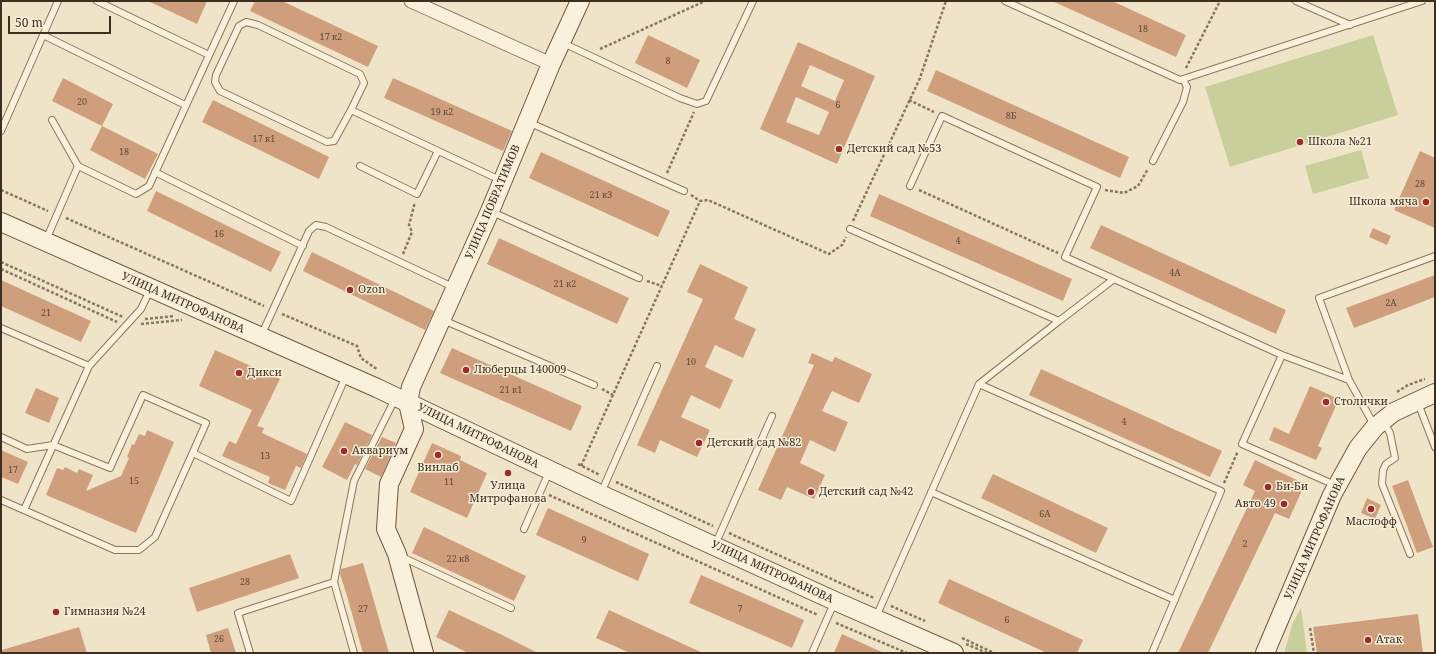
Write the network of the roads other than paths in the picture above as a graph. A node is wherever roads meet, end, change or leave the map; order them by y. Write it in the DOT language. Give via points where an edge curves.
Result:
graph roads {
  1 [pos="58,1"];
  2 [pos="97,1"];
  3 [pos="234,1"];
  4 [pos="411,1"];
  5 [pos="580,1"];
  6 [pos="753,1"];
  7 [pos="1005,1"];
  8 [pos="1296,1"];
  9 [pos="1422,1"];
  10 [pos="1350,25"];
  11 [pos="43,35"];
  12 [pos="561,42"];
  13 [pos="208,55"];
  14 [pos="551,64"];
  15 [pos="1181,80"];
  16 [pos="185,105"];
  17 [pos="351,110"];
  18 [pos="52,120"];
  19 [pos="527,122"];
  20 [pos="1,131"];
  21 [pos="438,151"];
  22 [pos="1152,161"];
  23 [pos="78,166"];
  24 [pos="360,166"];
  25 [pos="155,172"];
  26 [pos="502,181"];
  27 [pos="910,186"];
  28 [pos="684,191"];
  29 [pos="490,211"];
  30 [pos="1,222"];
  31 [pos="850,228"];
  32 [pos="46,242"];
  33 [pos="302,246"];
  34 [pos="1435,256"];
  35 [pos="639,278"];
  36 [pos="1114,280"];
  37 [pos="456,288"];
  38 [pos="150,289"];
  39 [pos="442,319"];
  40 [pos="1059,321"];
  41 [pos="1,328"];
  42 [pos="261,337"];
  43 [pos="1282,355"];
  44 [pos="89,366"];
  45 [pos="657,366"];
  46 [pos="346,375"];
  47 [pos="1348,380"];
  48 [pos="979,384"];
  49 [pos="594,385"];
  50 [pos="1435,393"];
  51 [pos="402,400"];
  52 [pos="1417,400"];
  53 [pos="772,416"];
  54 [pos="1379,424"];
  55 [pos="1,437"];
  56 [pos="53,446"];
  57 [pos="1435,447"];
  58 [pos="193,453"];
  59 [pos="549,471"];
  60 [pos="1337,486"];
  61 [pos="931,492"];
  62 [pos="600,494"];
  63 [pos="1,500"];
  64 [pos="24,510"];
  65 [pos="524,528"];
  66 [pos="714,546"];
  67 [pos="397,554"];
  68 [pos="1410,554"];
  69 [pos="334,582"];
  70 [pos="1174,600"];
  71 [pos="835,602"];
  72 [pos="511,608"];
  73 [pos="876,619"];
  74 [pos="957,645"];
  75 [pos="250,653"];
  76 [pos="354,653"];
  77 [pos="424,653"];
  78 [pos="812,653"];
  79 [pos="1152,653"];
  80 [pos="1265,653"];
  1 -- 11 [label="lane"];
  2 -- 13 [label="lane"];
  3 -- 13 [label="lane"];
  4 -- 14 [label="street"];
  5 -- 12 [label="main road, УЛИЦА ПОБРАТИМОВ"];
  6 -- 12 [label="lane" via="706,101 697,104"];
  7 -- 15 [label="lane"];
  8 -- 10 [label="lane"];
  9 -- 10 [label="lane"];
  10 -- 15 [label="lane"];
  11 -- 16 [label="lane"];
  11 -- 20 [label="lane"];
  12 -- 14 [label="main road, УЛИЦА ПОБРАТИМОВ"];
  13 -- 16 [label="lane"];
  14 -- 19 [label="main road, УЛИЦА ПОБРАТИМОВ"];
  15 -- 22 [label="lane" via="1187,87 1183,102"];
  16 -- 25 [label="lane"];
  17 -- 17 [label="lane" via="334,141 328,142 220,90 215,82 216,75 240,26 246,22 258,25 360,74 364,83"];
  17 -- 21 [label="lane"];
  18 -- 23 [label="lane"];
  19 -- 26 [label="main road, УЛИЦА ПОБРАТИМОВ"];
  19 -- 28 [label="lane"];
  21 -- 24 [label="lane" via="417,194"];
  21 -- 26 [label="lane"];
  23 -- 25 [label="lane" via="136,194 149,186"];
  23 -- 32 [label="lane"];
  25 -- 33 [label="lane"];
  26 -- 29 [label="main road, УЛИЦА ПОБРАТИМОВ"];
  27 -- 36 [label="lane" via="942,116 1097,186 1065,257"];
  29 -- 35 [label="lane"];
  29 -- 37 [label="main road, УЛИЦА ПОБРАТИМОВ"];
  30 -- 32 [label="main road, УЛИЦА МИТРОФАНОВА"];
  31 -- 40 [label="lane"];
  32 -- 38 [label="main road, УЛИЦА МИТРОФАНОВА"];
  33 -- 37 [label="lane" via="309,231 316,225 326,227"];
  33 -- 42 [label="lane"];
  34 -- 47 [label="lane" via="1319,298"];
  36 -- 40 [label="lane"];
  36 -- 43 [label="lane"];
  37 -- 39 [label="main road, УЛИЦА ПОБРАТИМОВ"];
  38 -- 42 [label="main road, УЛИЦА МИТРОФАНОВА"];
  38 -- 44 [label="lane" via="141,309"];
  39 -- 49 [label="lane"];
  39 -- 51 [label="main road, УЛИЦА ПОБРАТИМОВ" via="411,387"];
  40 -- 48 [label="lane"];
  41 -- 44 [label="lane"];
  42 -- 46 [label="main road, УЛИЦА МИТРОФАНОВА"];
  43 -- 47 [label="lane"];
  43 -- 60 [label="lane" via="1242,444"];
  44 -- 56 [label="lane"];
  45 -- 62 [label="lane"];
  46 -- 51 [label="main road, УЛИЦА МИТРОФАНОВА"];
  46 -- 58 [label="lane" via="291,502"];
  47 -- 54 [label="lane"];
  48 -- 61 [label="lane"];
  48 -- 70 [label="lane" via="1221,491"];
  50 -- 52 [label="main road, УЛИЦА МИТРОФАНОВА"];
  51 -- 59 [label="main road, УЛИЦА МИТРОФАНОВА"];
  51 -- 67 [label="main road" via="414,428 389,484 386,529"];
  51 -- 69 [label="lane" via="354,481"];
  52 -- 54 [label="main road, УЛИЦА МИТРОФАНОВА" via="1394,412"];
  52 -- 57 [label="lane"];
  53 -- 66 [label="lane"];
  54 -- 60 [label="main road, УЛИЦА МИТРОФАНОВА" via="1358,448"];
  54 -- 68 [label="lane" via="1390,433 1395,458 1386,464 1383,470 1382,484"];
  55 -- 56 [label="lane" via="27,449"];
  56 -- 58 [label="lane" via="110,468 143,395 206,423"];
  56 -- 64 [label="lane"];
  58 -- 64 [label="lane" via="154,537 139,550 115,550"];
  59 -- 62 [label="main road, УЛИЦА МИТРОФАНОВА"];
  59 -- 65 [label="lane"];
  60 -- 80 [label="main road, УЛИЦА МИТРОФАНОВА"];
  61 -- 70 [label="lane"];
  61 -- 73 [label="lane"];
  62 -- 66 [label="main road, УЛИЦА МИТРОФАНОВА"];
  63 -- 64 [label="lane"];
  66 -- 71 [label="main road, УЛИЦА МИТРОФАНОВА"];
  67 -- 72 [label="lane"];
  67 -- 77 [label="main road"];
  69 -- 75 [label="lane" via="238,613"];
  69 -- 76 [label="lane"];
  70 -- 79 [label="lane"];
  71 -- 73 [label="main road, УЛИЦА МИТРОФАНОВА"];
  71 -- 78 [label="lane"];
  73 -- 74 [label="main road, УЛИЦА МИТРОФАНОВА"];
}
